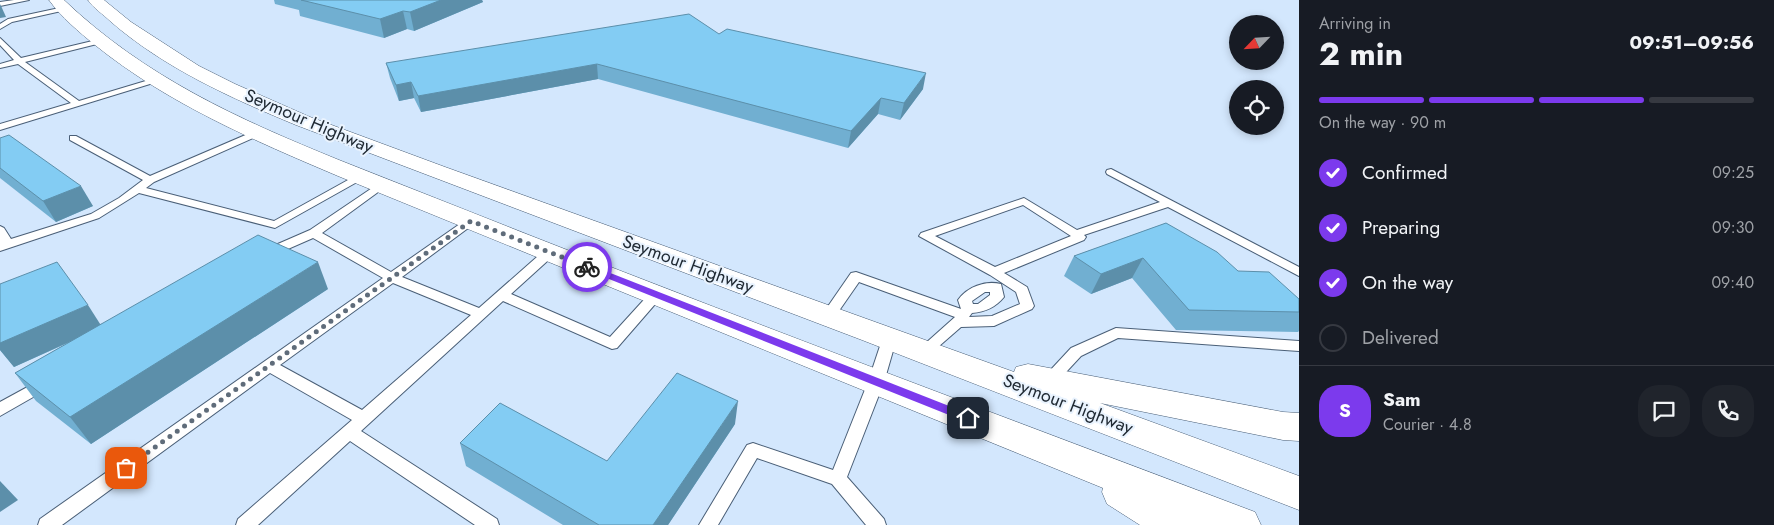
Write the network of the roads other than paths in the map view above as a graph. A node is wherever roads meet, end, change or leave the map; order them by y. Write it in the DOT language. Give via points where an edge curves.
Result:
graph roads {
  1 [pos="26,0"];
  2 [pos="95,0"];
  3 [pos="1,4"];
  4 [pos="60,4"];
  5 [pos="119,21"];
  6 [pos="0,26"];
  7 [pos="92,35"];
  8 [pos="0,40"];
  9 [pos="19,61"];
  10 [pos="0,66"];
  11 [pos="159,80"];
  12 [pos="234,90"];
  13 [pos="196,102"];
  14 [pos="78,104"];
  15 [pos="0,127"];
  16 [pos="256,133"];
  17 [pos="73,138"];
  18 [pos="1110,172"];
  19 [pos="455,179"];
  20 [pos="150,180"];
  21 [pos="371,181"];
  22 [pos="137,189"];
  23 [pos="423,202"];
  24 [pos="1168,203"];
  25 [pos="471,221"];
  26 [pos="0,230"];
  27 [pos="314,233"];
  28 [pos="1075,234"];
  29 [pos="4,245"];
  30 [pos="550,252"];
  31 [pos="260,258"];
  32 [pos="994,272"];
  33 [pos="1299,272"];
  34 [pos="393,278"];
  35 [pos="1002,284"];
  36 [pos="656,294"];
  37 [pos="501,295"];
  38 [pos="480,314"];
  39 [pos="829,315"];
  40 [pos="963,315"];
  41 [pos="890,337"];
  42 [pos="1299,346"];
  43 [pos="940,356"];
  44 [pos="269,366"];
  45 [pos="58,375"];
  46 [pos="1050,380"];
  47 [pos="876,382"];
  48 [pos="0,410"];
  49 [pos="364,419"];
  50 [pos="1299,427"];
  51 [pos="349,432"];
  52 [pos="1060,454"];
  53 [pos="838,479"];
  54 [pos="1299,492"];
  55 [pos="46,525"];
  56 [pos="245,525"];
  57 [pos="490,525"];
  58 [pos="708,525"];
  59 [pos="877,525"];
  60 [pos="1175,525"];
  61 [pos="1241,525"];
  1 -- 3 [label="lane"];
  2 -- 5 [label="main road, Seymour Highway"];
  4 -- 6 [label="lane"];
  4 -- 7 [label="main road, Seymour Highway"];
  5 -- 7 [label="main road"];
  5 -- 12 [label="main road, Seymour Highway" via="186,65"];
  7 -- 9 [label="lane"];
  7 -- 11 [label="main road, Seymour Highway"];
  8 -- 9 [label="lane"];
  9 -- 10 [label="lane"];
  9 -- 14 [label="lane"];
  11 -- 13 [label="main road, Seymour Highway"];
  11 -- 14 [label="lane"];
  12 -- 13 [label="main road"];
  12 -- 19 [label="main road, Seymour Highway" via="319,127"];
  13 -- 16 [label="main road, Seymour Highway"];
  14 -- 15 [label="lane"];
  16 -- 20 [label="lane"];
  16 -- 21 [label="main road, Seymour Highway"];
  17 -- 20 [label="lane"];
  18 -- 24 [label="lane"];
  19 -- 23 [label="main road"];
  19 -- 39 [label="main road, Seymour Highway"];
  20 -- 22 [label="lane"];
  21 -- 22 [label="lane" via="275,225"];
  21 -- 23 [label="main road, Seymour Highway"];
  21 -- 27 [label="lane"];
  22 -- 29 [label="lane" via="95,216"];
  23 -- 25 [label="main road, Seymour Highway"];
  24 -- 28 [label="lane"];
  24 -- 33 [label="lane"];
  25 -- 30 [label="main road, Seymour Highway"];
  25 -- 34 [label="lane"];
  26 -- 29 [label="lane"];
  27 -- 31 [label="lane"];
  27 -- 34 [label="lane"];
  28 -- 32 [label="lane" via="1080,237"];
  28 -- 32 [label="lane" via="1024,201 925,236"];
  30 -- 36 [label="main road, Seymour Highway"];
  30 -- 37 [label="lane"];
  32 -- 35 [label="lane"];
  34 -- 38 [label="lane"];
  34 -- 44 [label="lane"];
  35 -- 40 [label="lane" via="997,297"];
  35 -- 40 [label="lane" via="1022,290 1027,306 994,320"];
  36 -- 37 [label="lane" via="612,344"];
  36 -- 47 [label="main road, Seymour Highway"];
  37 -- 38 [label="lane"];
  38 -- 49 [label="lane"];
  39 -- 40 [label="lane" via="856,276"];
  39 -- 41 [label="main road, Seymour Highway"];
  40 -- 43 [label="lane"];
  41 -- 43 [label="main road, Seymour Highway"];
  41 -- 47 [label="lane"];
  42 -- 46 [label="lane" via="1116,333 1076,352"];
  43 -- 46 [label="main road"];
  43 -- 54 [label="main road, Seymour Highway"];
  44 -- 49 [label="lane"];
  44 -- 55 [label="lane"];
  45 -- 48 [label="lane"];
  46 -- 50 [label="main road"];
  47 -- 52 [label="main road, Seymour Highway"];
  47 -- 53 [label="lane"];
  49 -- 51 [label="lane"];
  51 -- 56 [label="lane"];
  51 -- 57 [label="lane"];
  52 -- 60 [label="main road"];
  52 -- 61 [label="main road, Seymour Highway"];
  53 -- 58 [label="lane" via="753,450"];
  53 -- 59 [label="lane"];
}
